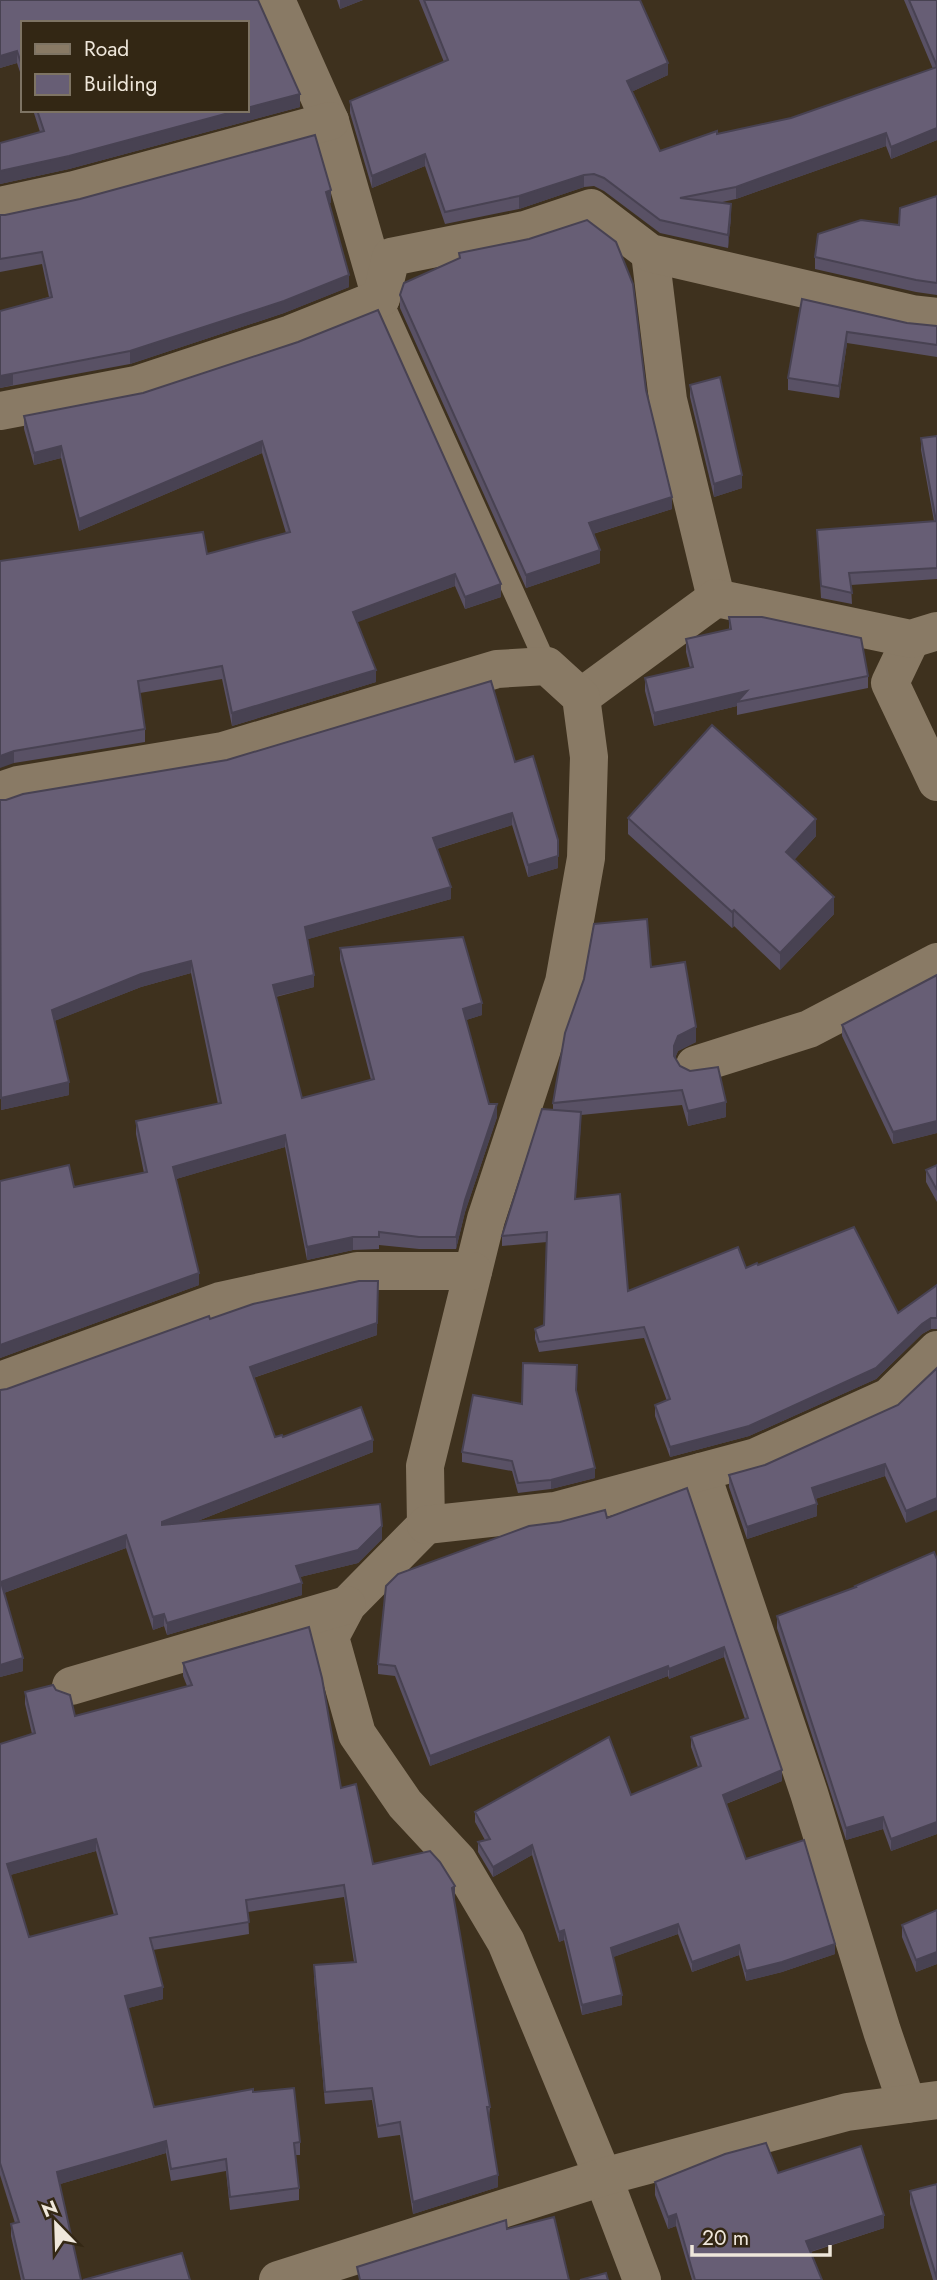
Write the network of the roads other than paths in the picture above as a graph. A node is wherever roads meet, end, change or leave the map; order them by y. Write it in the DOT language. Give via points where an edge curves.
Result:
graph roads {
  1 [pos="276,0"];
  2 [pos="330,121"];
  3 [pos="0,205"];
  4 [pos="650,253"];
  5 [pos="381,298"];
  6 [pos="937,317"];
  7 [pos="0,411"];
  8 [pos="716,598"];
  9 [pos="924,635"];
  10 [pos="547,666"];
  11 [pos="581,697"];
  12 [pos="937,782"];
  13 [pos="0,791"];
  14 [pos="937,962"];
  15 [pos="695,1065"];
  16 [pos="473,1270"];
  17 [pos="937,1349"];
  18 [pos="0,1381"];
  19 [pos="701,1472"];
  20 [pos="426,1525"];
  21 [pos="347,1605"];
  22 [pos="71,1686"];
  23 [pos="922,2102"];
  24 [pos="603,2177"];
  25 [pos="278,2280"];
  26 [pos="642,2280"];
  1 -- 2 [label="street"];
  2 -- 3 [label="street" via="74,190"];
  2 -- 5 [label="street"];
  4 -- 5 [label="street" via="591,208 525,230 391,257"];
  4 -- 6 [label="street"];
  4 -- 8 [label="street" via="668,400"];
  5 -- 7 [label="street" via="291,334 136,385"];
  5 -- 10 [label="lane"];
  8 -- 9 [label="street"];
  8 -- 11 [label="street"];
  9 -- 12 [label="street" via="890,682"];
  10 -- 11 [label="street"];
  10 -- 13 [label="street" via="497,669 223,751"];
  11 -- 16 [label="street" via="589,757 586,858 564,982"];
  14 -- 15 [label="street" via="809,1028"];
  16 -- 18 [label="street" via="357,1272 220,1301"];
  16 -- 20 [label="street" via="425,1466"];
  17 -- 19 [label="street" via="888,1397 757,1457"];
  19 -- 20 [label="street" via="555,1511"];
  19 -- 23 [label="street" via="809,1793 882,2031"];
  20 -- 21 [label="street"];
  21 -- 22 [label="street"];
  21 -- 24 [label="street" via="330,1637 357,1734 405,1804 458,1861 506,1942"];
  23 -- 24 [label="street" via="847,2112"];
  24 -- 25 [label="street"];
  24 -- 26 [label="street"];
}
